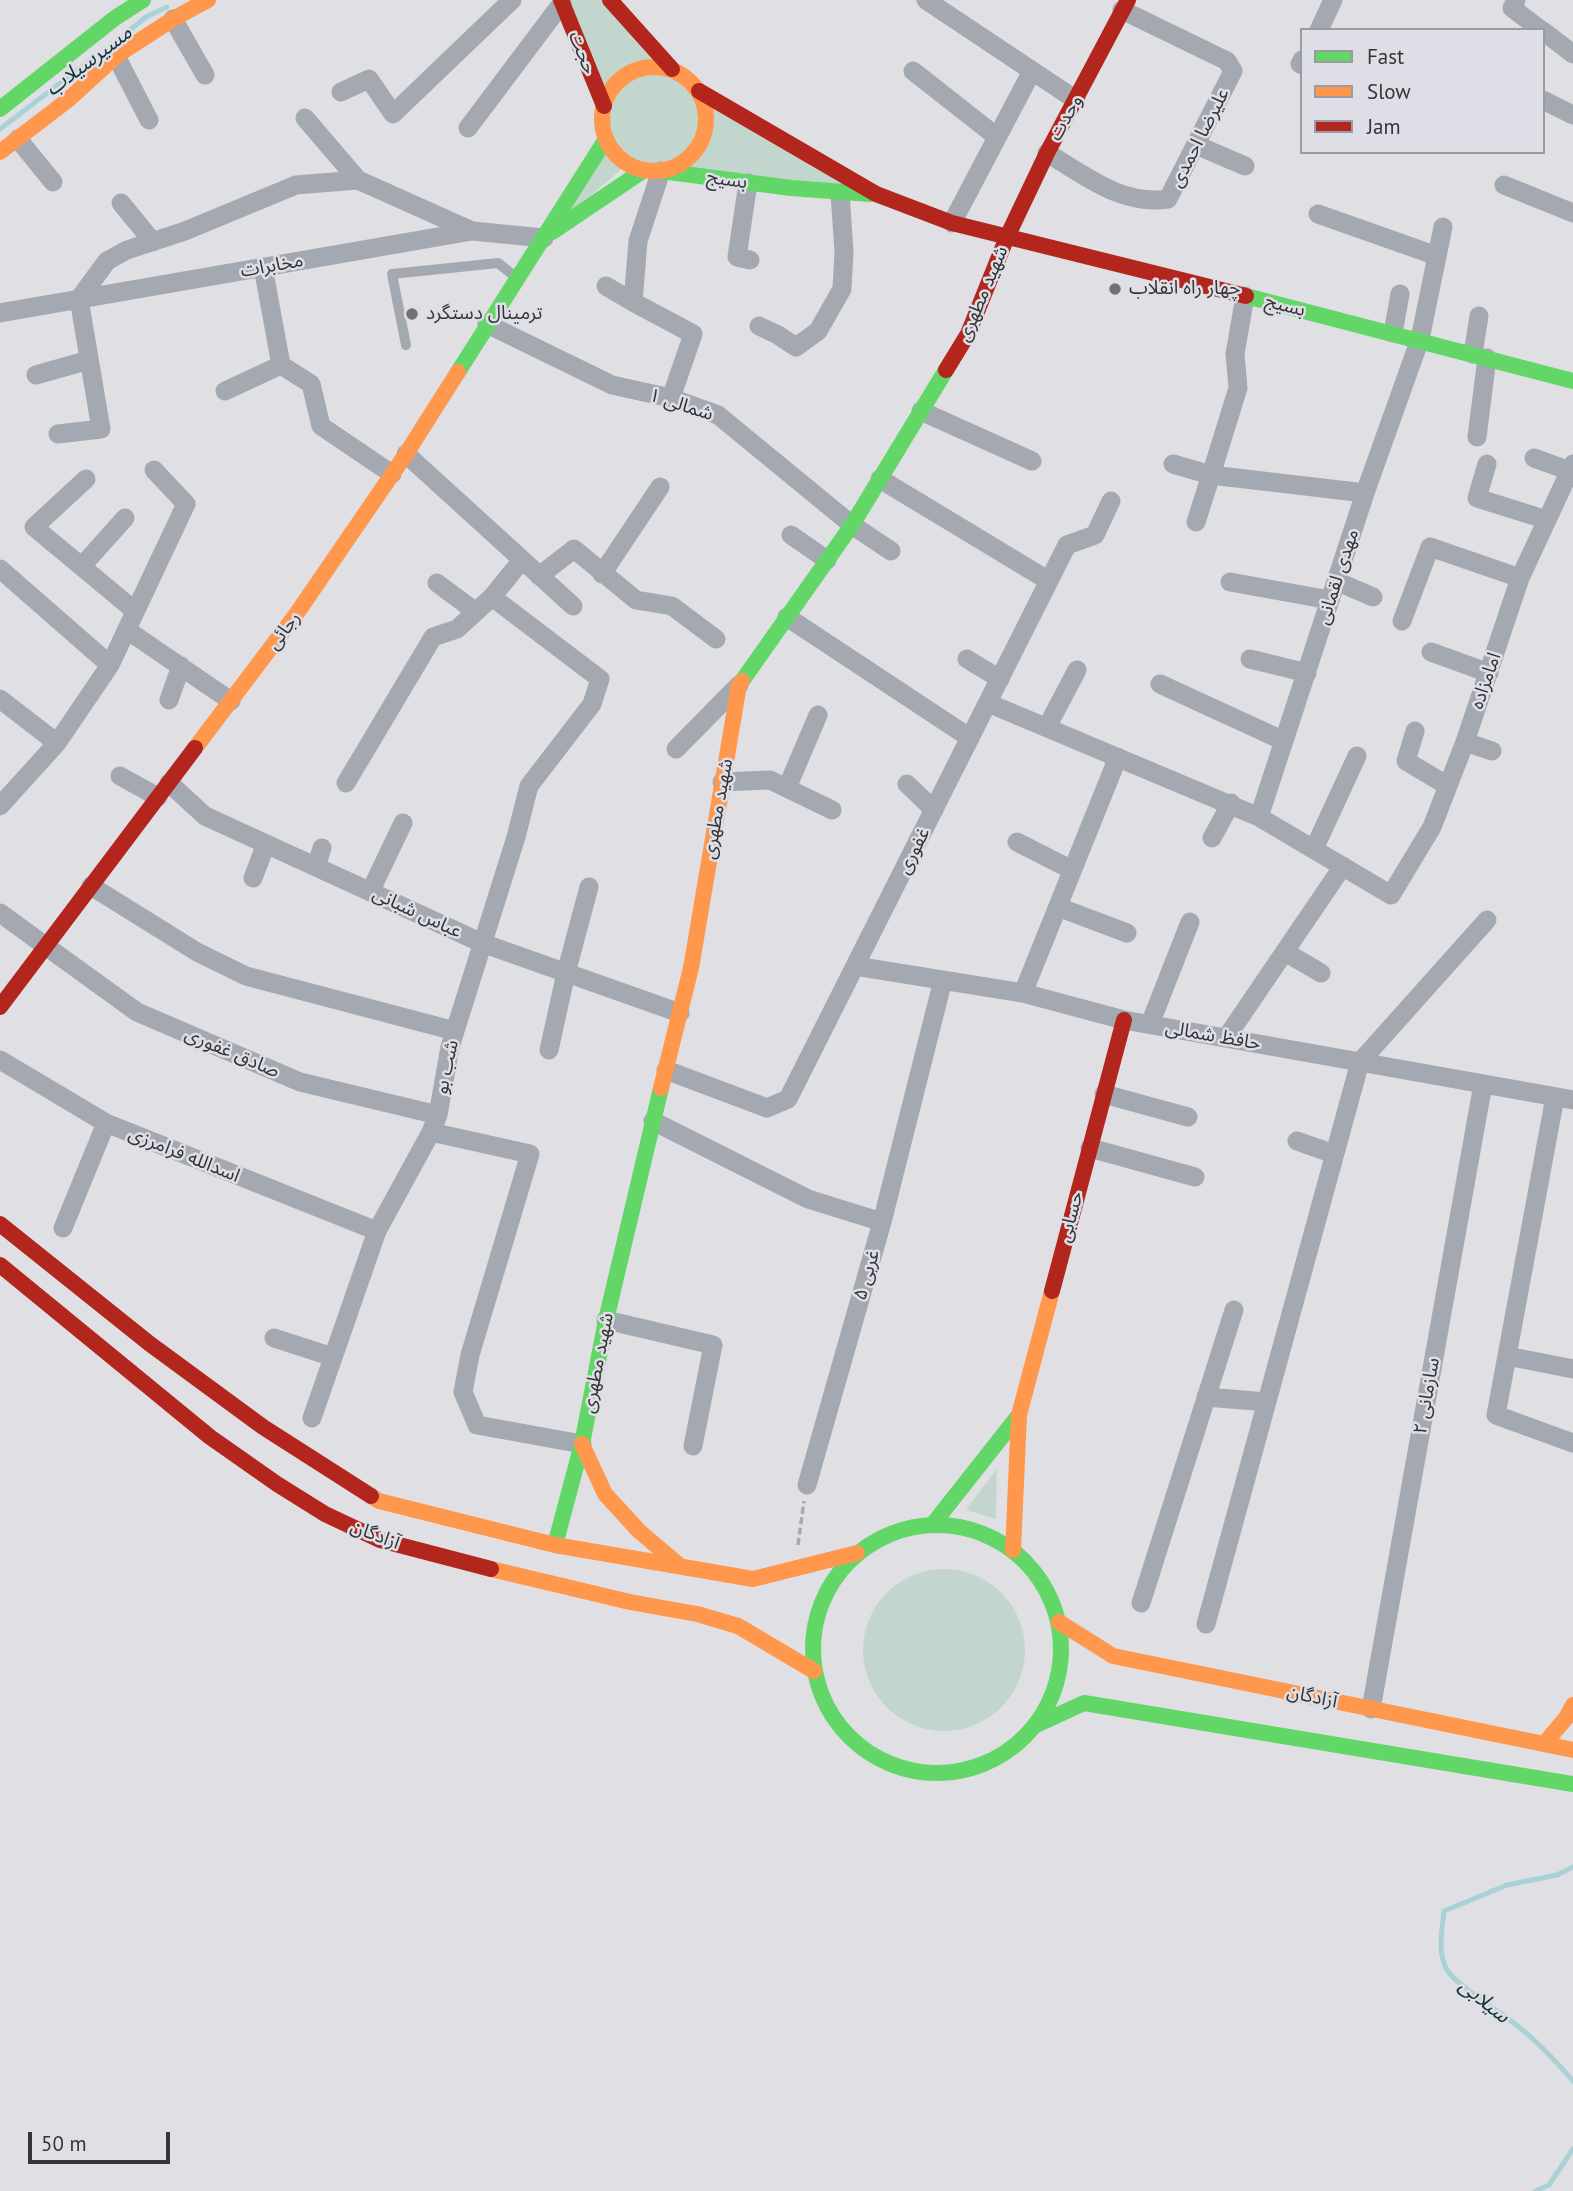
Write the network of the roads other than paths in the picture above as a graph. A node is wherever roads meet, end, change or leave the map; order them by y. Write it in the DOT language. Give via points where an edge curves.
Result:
graph roads {
  1 [pos="143,0"];
  2 [pos="208,0"];
  3 [pos="610,0"];
  4 [pos="926,0"];
  5 [pos="1333,0"];
  6 [pos="1516,0"];
  7 [pos="562,1"];
  8 [pos="505,3"];
  9 [pos="1125,5"];
  10 [pos="173,19"];
  11 [pos="1320,28"];
  12 [pos="1538,28"];
  13 [pos="1545,33"];
  14 [pos="1573,54"];
  15 [pos="116,56"];
  16 [pos="672,69"];
  17 [pos="913,71"];
  18 [pos="1032,71"];
  19 [pos="205,75"];
  20 [pos="699,91"];
  21 [pos="341,92"];
  22 [pos="1076,100"];
  23 [pos="1545,101"];
  24 [pos="604,106"];
  25 [pos="0,109"];
  26 [pos="1573,115"];
  27 [pos="305,118"];
  28 [pos="149,120"];
  29 [pos="468,128"];
  30 [pos="997,138"];
  31 [pos="18,139"];
  32 [pos="606,139"];
  33 [pos="1196,145"];
  34 [pos="0,152"];
  35 [pos="1047,153"];
  36 [pos="1245,166"];
  37 [pos="653,170"];
  38 [pos="358,180"];
  39 [pos="52,183"];
  40 [pos="748,183"];
  41 [pos="1504,185"];
  42 [pos="840,193"];
  43 [pos="876,194"];
  44 [pos="121,203"];
  45 [pos="1318,214"];
  46 [pos="1573,214"];
  47 [pos="951,223"];
  48 [pos="1443,227"];
  49 [pos="472,231"];
  50 [pos="544,237"];
  51 [pos="1007,237"];
  52 [pos="153,242"];
  53 [pos="1437,256"];
  54 [pos="750,260"];
  55 [pos="263,267"];
  56 [pos="517,279"];
  57 [pos="606,286"];
  58 [pos="1399,294"];
  59 [pos="1245,296"];
  60 [pos="79,299"];
  61 [pos="633,302"];
  62 [pos="0,313"];
  63 [pos="1479,316"];
  64 [pos="487,324"];
  65 [pos="759,326"];
  66 [pos="1394,332"];
  67 [pos="1420,340"];
  68 [pos="405,345"];
  69 [pos="1480,356"];
  70 [pos="89,360"];
  71 [pos="281,365"];
  72 [pos="36,375"];
  73 [pos="1573,381"];
  74 [pos="225,391"];
  75 [pos="671,398"];
  76 [pos="921,411"];
  77 [pos="58,434"];
  78 [pos="1477,437"];
  79 [pos="406,454"];
  80 [pos="1534,458"];
  81 [pos="1032,461"];
  82 [pos="1173,464"];
  83 [pos="1487,464"];
  84 [pos="1572,467"];
  85 [pos="154,470"];
  86 [pos="392,474"];
  87 [pos="1210,475"];
  88 [pos="86,479"];
  89 [pos="880,479"];
  90 [pos="660,487"];
  91 [pos="1365,493"];
  92 [pos="1111,501"];
  93 [pos="125,518"];
  94 [pos="1547,520"];
  95 [pos="1196,522"];
  96 [pos="852,525"];
  97 [pos="790,535"];
  98 [pos="891,551"];
  99 [pos="522,560"];
  100 [pos="827,560"];
  101 [pos="82,566"];
  102 [pos="0,569"];
  103 [pos="602,574"];
  104 [pos="539,576"];
  105 [pos="1520,578"];
  106 [pos="1049,581"];
  107 [pos="1230,582"];
  108 [pos="436,583"];
  109 [pos="1333,590"];
  110 [pos="492,597"];
  111 [pos="1373,597"];
  112 [pos="573,606"];
  113 [pos="135,611"];
  114 [pos="476,612"];
  115 [pos="787,617"];
  116 [pos="1402,621"];
  117 [pos="127,630"];
  118 [pos="716,639"];
  119 [pos="1431,652"];
  120 [pos="967,659"];
  121 [pos="1250,659"];
  122 [pos="110,665"];
  123 [pos="181,666"];
  124 [pos="1077,670"];
  125 [pos="1307,673"];
  126 [pos="1489,673"];
  127 [pos="1000,679"];
  128 [pos="1160,684"];
  129 [pos="739,685"];
  130 [pos="0,699"];
  131 [pos="169,700"];
  132 [pos="232,701"];
  133 [pos="988,703"];
  134 [pos="818,715"];
  135 [pos="1047,727"];
  136 [pos="1415,731"];
  137 [pos="970,738"];
  138 [pos="1284,741"];
  139 [pos="1465,742"];
  140 [pos="57,743"];
  141 [pos="676,749"];
  142 [pos="1492,751"];
  143 [pos="1357,756"];
  144 [pos="1118,757"];
  145 [pos="120,776"];
  146 [pos="722,782"];
  147 [pos="346,783"];
  148 [pos="907,784"];
  149 [pos="1448,786"];
  150 [pos="787,788"];
  151 [pos="164,790"];
  152 [pos="3,798"];
  153 [pos="1231,803"];
  154 [pos="832,810"];
  155 [pos="934,810"];
  156 [pos="1259,817"];
  157 [pos="403,823"];
  158 [pos="1212,838"];
  159 [pos="1017,842"];
  160 [pos="266,844"];
  161 [pos="322,848"];
  162 [pos="1314,849"];
  163 [pos="1343,866"];
  164 [pos="316,867"];
  165 [pos="1072,870"];
  166 [pos="253,878"];
  167 [pos="91,886"];
  168 [pos="589,887"];
  169 [pos="370,892"];
  170 [pos="1058,907"];
  171 [pos="0,913"];
  172 [pos="1487,920"];
  173 [pos="1190,922"];
  174 [pos="1126,933"];
  175 [pos="482,943"];
  176 [pos="46,947"];
  177 [pos="1285,952"];
  178 [pos="855,966"];
  179 [pos="566,973"];
  180 [pos="1321,973"];
  181 [pos="943,981"];
  182 [pos="1023,993"];
  183 [pos="0,1007"];
  184 [pos="680,1013"];
  185 [pos="1124,1020"];
  186 [pos="1150,1024"];
  187 [pos="455,1031"];
  188 [pos="1226,1038"];
  189 [pos="549,1050"];
  190 [pos="0,1060"];
  191 [pos="1360,1062"];
  192 [pos="666,1070"];
  193 [pos="1483,1084"];
  194 [pos="1104,1094"];
  195 [pos="1564,1098"];
  196 [pos="1188,1117"];
  197 [pos="653,1121"];
  198 [pos="106,1123"];
  199 [pos="435,1124"];
  200 [pos="1297,1141"];
  201 [pos="1090,1148"];
  202 [pos="1334,1154"];
  203 [pos="1195,1177"];
  204 [pos="882,1222"];
  205 [pos="0,1224"];
  206 [pos="63,1228"];
  207 [pos="377,1231"];
  208 [pos="0,1265"];
  209 [pos="1234,1310"];
  210 [pos="606,1320"];
  211 [pos="274,1338"];
  212 [pos="1507,1356"];
  213 [pos="333,1357"];
  214 [pos="1573,1370"];
  215 [pos="1206,1396"];
  216 [pos="1267,1402"];
  217 [pos="1019,1415"];
  218 [pos="312,1418"];
  219 [pos="1573,1443"];
  220 [pos="582,1444"];
  221 [pos="693,1446"];
  222 [pos="807,1485"];
  223 [pos="933,1524"];
  224 [pos="555,1545"];
  225 [pos="1013,1550"];
  226 [pos="857,1553"];
  227 [pos="681,1566"];
  228 [pos="1141,1603"];
  229 [pos="1059,1622"];
  230 [pos="1206,1624"];
  231 [pos="814,1671"];
  232 [pos="1573,1705"];
  233 [pos="1371,1709"];
  234 [pos="1034,1726"];
  235 [pos="1544,1744"];
  236 [pos="1573,1750"];
  237 [pos="1573,1784"];
  1 -- 25 [label="street"];
  2 -- 10 [label="street"];
  3 -- 16 [label="street"];
  4 -- 18 [label="street"];
  5 -- 11 [label="street"];
  6 -- 12 [label="street" via="1512,8"];
  7 -- 24 [label="street, حجت"];
  7 -- 29 [label="street"];
  8 -- 21 [label="street" via="393,114 369,79"];
  9 -- 22 [label="street, وحدت"];
  9 -- 33 [label="street, علیرضا احمدی" via="1227,61 1233,71"];
  10 -- 15 [label="street"];
  10 -- 19 [label="street"];
  13 -- 14 [label="street"];
  15 -- 28 [label="street"];
  15 -- 31 [label="street"];
  16 -- 20 [label="street"];
  16 -- 24 [label="street" via="655,66 622,77"];
  17 -- 30 [label="street"];
  18 -- 22 [label="street"];
  18 -- 30 [label="street"];
  20 -- 37 [label="street" via="706,125 701,141 677,166"];
  20 -- 43 [label="street, بسیج"];
  22 -- 35 [label="street, وحدت"];
  23 -- 26 [label="street"];
  24 -- 32 [label="street"];
  27 -- 38 [label="street"];
  30 -- 47 [label="street"];
  31 -- 34 [label="street"];
  31 -- 39 [label="street"];
  32 -- 37 [label="street" via="628,164"];
  32 -- 50 [label="street, رجائی"];
  33 -- 35 [label="street, علیرضا احمدی" via="1168,199 1150,202 1122,196"];
  33 -- 36 [label="street"];
  35 -- 51 [label="street, وحدت"];
  37 -- 40 [label="street, بسیج"];
  37 -- 50 [label="street"];
  37 -- 61 [label="street" via="638,242"];
  38 -- 49 [label="street"];
  38 -- 52 [label="street" via="296,185"];
  40 -- 42 [label="street, بسیج"];
  40 -- 54 [label="street" via="737,257"];
  41 -- 46 [label="street"];
  42 -- 43 [label="street, بسیج"];
  42 -- 65 [label="street" via="842,289 818,331 796,347"];
  43 -- 47 [label="street, بسیج"];
  44 -- 52 [label="street"];
  45 -- 53 [label="street"];
  47 -- 51 [label="street, بسیج"];
  48 -- 53 [label="street, مهدی لقمانی"];
  49 -- 50 [label="street, مخابرات"];
  49 -- 55 [label="street, مخابرات"];
  50 -- 56 [label="street, رجائی"];
  51 -- 59 [label="street, بسیج"];
  51 -- 76 [label="street, شهید مطهری" via="968,334"];
  52 -- 60 [label="street" via="107,261"];
  53 -- 67 [label="street, مهدی لقمانی"];
  55 -- 60 [label="street, مخابرات"];
  55 -- 71 [label="street"];
  56 -- 64 [label="street, رجائی"];
  56 -- 68 [label="lane" via="498,263 392,274"];
  57 -- 61 [label="street"];
  58 -- 66 [label="street"];
  59 -- 66 [label="street, بسیج"];
  59 -- 87 [label="street" via="1235,354 1238,388"];
  60 -- 62 [label="street, مخابرات"];
  60 -- 70 [label="street"];
  61 -- 75 [label="street" via="693,334"];
  63 -- 69 [label="street"];
  64 -- 75 [label="street, ۱ شمالی" via="612,385"];
  64 -- 79 [label="street, رجائی"];
  66 -- 67 [label="street, بسیج"];
  67 -- 69 [label="street, بسیج"];
  67 -- 91 [label="street, مهدی لقمانی"];
  69 -- 73 [label="street, بسیج"];
  69 -- 78 [label="street"];
  70 -- 72 [label="street"];
  70 -- 77 [label="street" via="101,429"];
  71 -- 74 [label="street"];
  71 -- 86 [label="street" via="312,384 321,425"];
  75 -- 96 [label="street, ۱ شمالی" via="718,415"];
  76 -- 81 [label="street"];
  76 -- 89 [label="street, شهید مطهری"];
  79 -- 86 [label="street, رجائی"];
  79 -- 99 [label="street"];
  80 -- 84 [label="street"];
  82 -- 87 [label="street"];
  83 -- 94 [label="street" via="1477,498"];
  84 -- 94 [label="street, امامزاده"];
  85 -- 113 [label="street" via="186,504"];
  86 -- 132 [label="street, رجائی"];
  87 -- 91 [label="street"];
  87 -- 95 [label="street"];
  88 -- 101 [label="street" via="34,527"];
  89 -- 96 [label="street, شهید مطهری"];
  89 -- 106 [label="street"];
  90 -- 103 [label="street"];
  91 -- 109 [label="street, مهدی لقمانی"];
  92 -- 106 [label="street, غفوری" via="1095,535 1068,545"];
  93 -- 101 [label="street"];
  94 -- 105 [label="street, امامزاده"];
  96 -- 98 [label="street, ۱ شمالی"];
  96 -- 100 [label="street, شهید مطهری"];
  97 -- 100 [label="street"];
  99 -- 104 [label="street"];
  99 -- 110 [label="street"];
  100 -- 115 [label="street, شهید مطهری"];
  101 -- 113 [label="street"];
  102 -- 122 [label="street"];
  103 -- 104 [label="street" via="574,549"];
  103 -- 118 [label="street" via="636,600 672,606"];
  104 -- 112 [label="street"];
  105 -- 116 [label="street" via="1430,547"];
  105 -- 126 [label="street, امامزاده"];
  106 -- 127 [label="street, غفوری"];
  107 -- 109 [label="street"];
  108 -- 114 [label="street"];
  109 -- 111 [label="street"];
  109 -- 125 [label="street, مهدی لقمانی"];
  110 -- 114 [label="street"];
  110 -- 175 [label="street, شب بو" via="600,679 592,704 529,786"];
  113 -- 117 [label="street"];
  114 -- 147 [label="street" via="457,629 433,637"];
  115 -- 129 [label="street, شهید مطهری"];
  115 -- 137 [label="street"];
  117 -- 122 [label="street"];
  117 -- 123 [label="street"];
  119 -- 126 [label="street"];
  120 -- 127 [label="street"];
  121 -- 125 [label="street"];
  122 -- 140 [label="street"];
  123 -- 131 [label="street"];
  123 -- 132 [label="street"];
  124 -- 135 [label="street"];
  125 -- 138 [label="street, مهدی لقمانی"];
  126 -- 139 [label="street, امامزاده"];
  127 -- 133 [label="street, غفوری"];
  128 -- 138 [label="street"];
  129 -- 141 [label="street"];
  129 -- 146 [label="street, شهید مطهری"];
  130 -- 140 [label="street"];
  132 -- 151 [label="street, رجائی"];
  133 -- 135 [label="street"];
  133 -- 137 [label="street, غفوری"];
  134 -- 150 [label="street"];
  135 -- 144 [label="street"];
  136 -- 149 [label="street" via="1406,761"];
  137 -- 155 [label="street, غفوری"];
  138 -- 156 [label="street, مهدی لقمانی"];
  139 -- 142 [label="street"];
  139 -- 149 [label="street, امامزاده"];
  140 -- 152 [label="street"];
  143 -- 162 [label="street"];
  144 -- 153 [label="street"];
  144 -- 165 [label="street"];
  145 -- 151 [label="street, عباس شبانی"];
  146 -- 150 [label="street" via="770,780"];
  146 -- 184 [label="street, شهید مطهری"];
  148 -- 155 [label="street"];
  149 -- 163 [label="street, امامزاده" via="1432,827 1391,895"];
  150 -- 154 [label="street"];
  151 -- 160 [label="street, عباس شبانی" via="205,816"];
  151 -- 167 [label="street, رجائی"];
  153 -- 156 [label="street"];
  153 -- 158 [label="street"];
  155 -- 178 [label="street, غفوری"];
  156 -- 162 [label="street"];
  157 -- 169 [label="street"];
  159 -- 165 [label="street"];
  160 -- 164 [label="street, عباس شبانی"];
  160 -- 166 [label="street"];
  161 -- 164 [label="street"];
  162 -- 163 [label="street"];
  163 -- 177 [label="street"];
  164 -- 169 [label="street, عباس شبانی"];
  165 -- 170 [label="street"];
  167 -- 176 [label="street, رجائی"];
  167 -- 187 [label="street" via="197,952 246,976"];
  168 -- 179 [label="street"];
  169 -- 175 [label="street, عباس شبانی"];
  170 -- 174 [label="street"];
  170 -- 182 [label="street"];
  171 -- 176 [label="street, صادق غفوری"];
  172 -- 191 [label="street"];
  173 -- 186 [label="street"];
  175 -- 179 [label="street, عباس شبانی"];
  175 -- 187 [label="street, شب بو"];
  176 -- 183 [label="street, رجائی"];
  176 -- 199 [label="street, صادق غفوری" via="137,1012 300,1082"];
  177 -- 180 [label="street"];
  177 -- 188 [label="street"];
  178 -- 181 [label="street, حافظ شمالی"];
  178 -- 192 [label="street, غفوری" via="788,1099 768,1108"];
  179 -- 184 [label="street, عباس شبانی"];
  179 -- 189 [label="street"];
  181 -- 182 [label="street, حافظ شمالی"];
  181 -- 204 [label="street, ۵ غربی"];
  182 -- 185 [label="street, حافظ شمالی"];
  184 -- 192 [label="street, شهید مطهری"];
  185 -- 186 [label="street, حافظ شمالی"];
  185 -- 194 [label="street, حسابی"];
  186 -- 188 [label="street, حافظ شمالی"];
  187 -- 199 [label="street, شب بو"];
  188 -- 191 [label="street, حافظ شمالی"];
  190 -- 198 [label="street, اسدالله فرامرزی"];
  191 -- 193 [label="street, حافظ شمالی"];
  191 -- 202 [label="street"];
  192 -- 197 [label="street, شهید مطهری"];
  193 -- 195 [label="street, حافظ شمالی"];
  193 -- 233 [label="street, سازمانی ۲"];
  194 -- 196 [label="street"];
  194 -- 201 [label="street, حسابی"];
  195 -- 212 [label="street"];
  197 -- 204 [label="street" via="808,1199"];
  197 -- 210 [label="street, شهید مطهری"];
  198 -- 206 [label="street"];
  198 -- 207 [label="street, اسدالله فرامرزی"];
  199 -- 207 [label="street, شب بو"];
  199 -- 220 [label="street" via="530,1154 470,1355 463,1392 477,1425"];
  200 -- 202 [label="street"];
  201 -- 203 [label="street"];
  201 -- 217 [label="street, حسابی"];
  202 -- 216 [label="street"];
  204 -- 222 [label="street, ۵ غربی"];
  205 -- 224 [label="street" via="263,1427 379,1501"];
  207 -- 213 [label="street, شب بو"];
  208 -- 231 [label="street, آزادگان" via="210,1437 325,1514 380,1540 453,1560 738,1626"];
  209 -- 215 [label="street"];
  210 -- 220 [label="street, شهید مطهری"];
  210 -- 221 [label="street" via="713,1345"];
  211 -- 213 [label="street"];
  212 -- 214 [label="street"];
  212 -- 219 [label="street" via="1496,1415"];
  213 -- 218 [label="street, شب بو"];
  215 -- 216 [label="street"];
  215 -- 228 [label="street"];
  216 -- 230 [label="street"];
  217 -- 223 [label="street, حسابی"];
  217 -- 225 [label="street, حسابی"];
  220 -- 224 [label="street, شهید مطهری"];
  220 -- 227 [label="street" via="605,1494"];
  223 -- 225 [label="street" via="975,1530"];
  223 -- 226 [label="street" via="893,1532"];
  224 -- 227 [label="street"];
  225 -- 229 [label="street" via="1034,1570"];
  226 -- 227 [label="street" via="753,1579"];
  226 -- 231 [label="street" via="829,1586 814,1627"];
  229 -- 233 [label="street, آزادگان" via="1113,1656"];
  229 -- 234 [label="street" via="1061,1659 1053,1694"];
  231 -- 234 [label="street" via="828,1709 853,1741 887,1764 927,1773 967,1770 1004,1754"];
  232 -- 235 [label="street"];
  233 -- 235 [label="street, آزادگان"];
  234 -- 237 [label="street" via="1084,1703"];
  235 -- 236 [label="street, آزادگان"];
}
